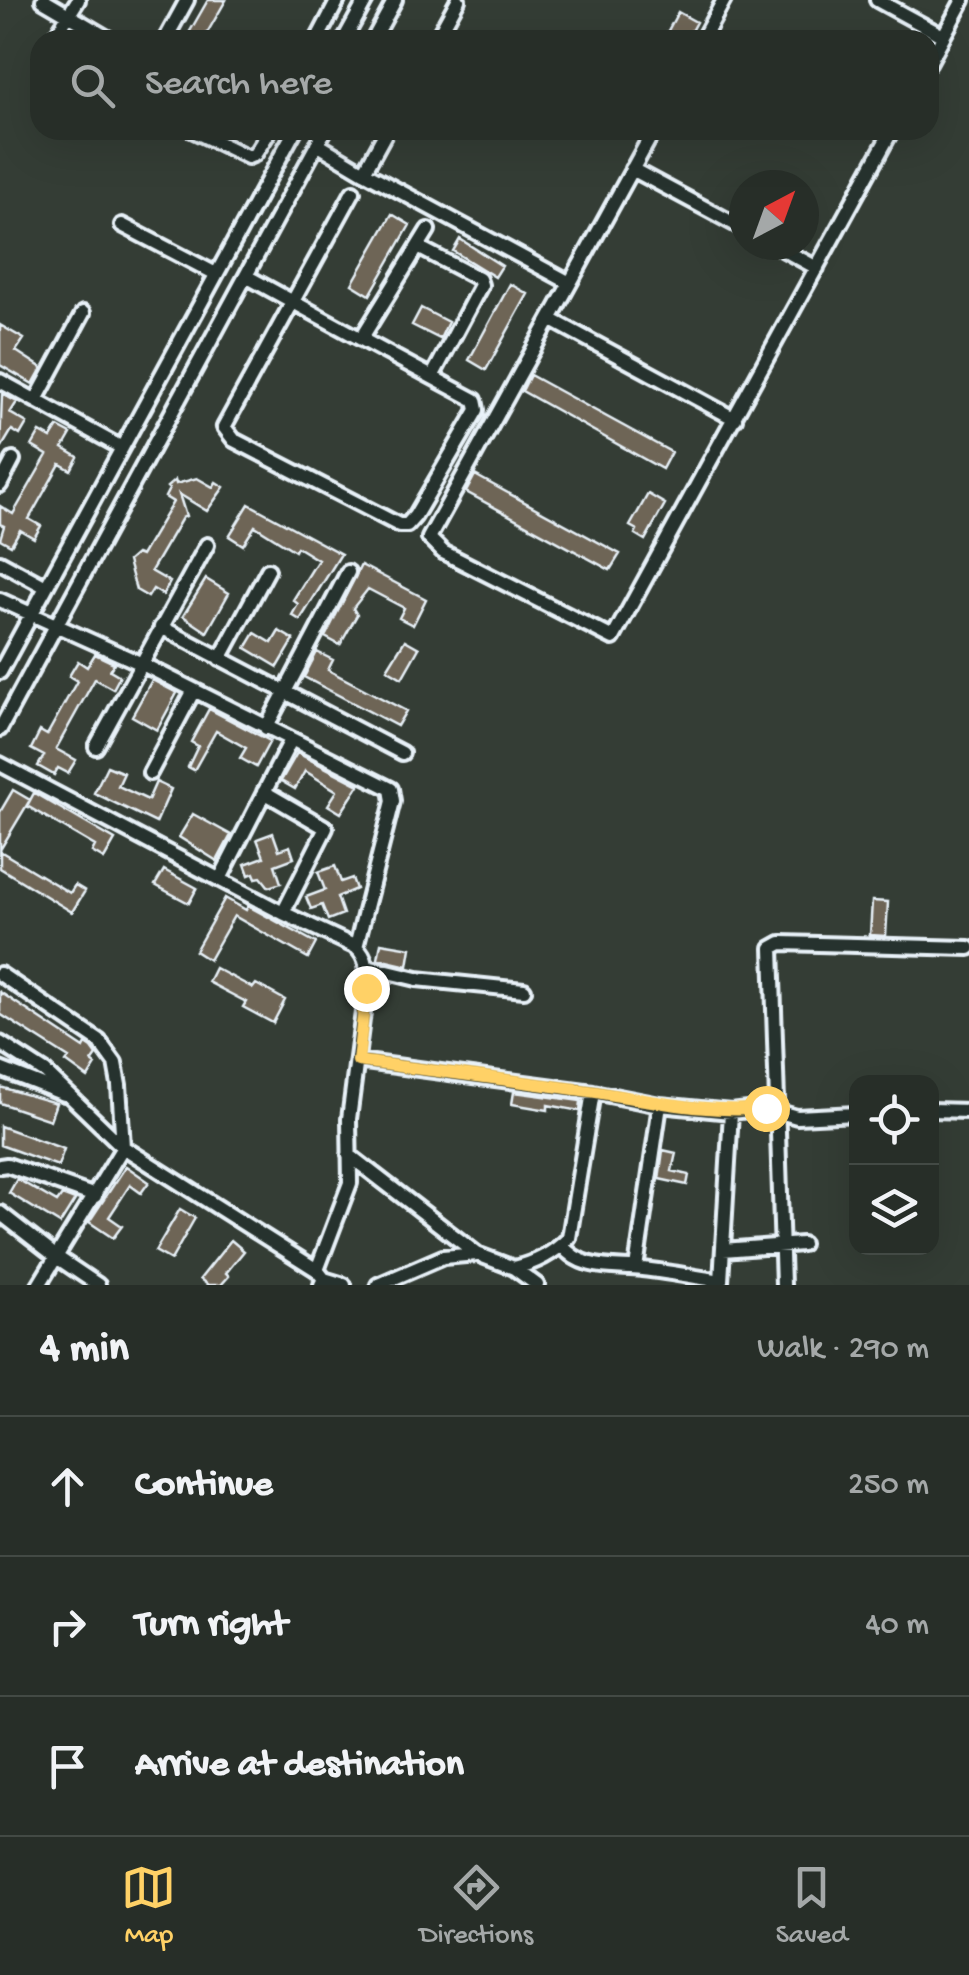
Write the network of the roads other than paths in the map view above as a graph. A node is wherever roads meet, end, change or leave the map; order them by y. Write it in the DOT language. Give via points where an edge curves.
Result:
graph roads {
  1 [pos="43,0"];
  2 [pos="78,0"];
  3 [pos="188,0"];
  4 [pos="338,0"];
  5 [pos="366,0"];
  6 [pos="395,0"];
  7 [pos="458,0"];
  8 [pos="724,0"];
  9 [pos="877,0"];
  10 [pos="963,0"];
  11 [pos="69,16"];
  12 [pos="60,30"];
  13 [pos="94,30"];
  14 [pos="171,30"];
  15 [pos="323,30"];
  16 [pos="350,30"];
  17 [pos="378,30"];
  18 [pos="442,30"];
  19 [pos="708,30"];
  20 [pos="933,30"];
  21 [pos="939,33"];
  22 [pos="944,36"];
  23 [pos="939,45"];
  24 [pos="213,140"];
  25 [pos="264,140"];
  26 [pos="290,140"];
  27 [pos="319,140"];
  28 [pos="382,140"];
  29 [pos="648,140"];
  30 [pos="887,140"];
  31 [pos="317,144"];
  32 [pos="632,169"];
  33 [pos="364,172"];
  34 [pos="353,192"];
  35 [pos="729,221"];
  36 [pos="122,225"];
  37 [pos="428,230"];
  38 [pos="418,248"];
  39 [pos="802,260"];
  40 [pos="817,268"];
  41 [pos="216,274"];
  42 [pos="246,276"];
  43 [pos="570,283"];
  44 [pos="292,301"];
  45 [pos="83,313"];
  46 [pos="550,320"];
  47 [pos="362,339"];
  48 [pos="176,348"];
  49 [pos="200,362"];
  50 [pos="432,378"];
  51 [pos="0,381"];
  52 [pos="36,400"];
  53 [pos="735,419"];
  54 [pos="122,448"];
  55 [pos="13,460"];
  56 [pos="0,485"];
  57 [pos="208,546"];
  58 [pos="0,562"];
  59 [pos="268,570"];
  60 [pos="348,572"];
  61 [pos="46,587"];
  62 [pos="0,600"];
  63 [pos="30,616"];
  64 [pos="56,626"];
  65 [pos="161,627"];
  66 [pos="220,659"];
  67 [pos="142,664"];
  68 [pos="0,672"];
  69 [pos="194,690"];
  70 [pos="285,694"];
  71 [pos="266,728"];
  72 [pos="0,729"];
  73 [pos="290,740"];
  74 [pos="96,747"];
  75 [pos="402,753"];
  76 [pos="0,764"];
  77 [pos="150,773"];
  78 [pos="264,792"];
  79 [pos="220,879"];
  80 [pos="282,914"];
  81 [pos="356,948"];
  82 [pos="969,948"];
  83 [pos="367,967"];
  84 [pos="0,974"];
  85 [pos="524,990"];
  86 [pos="0,1043"];
  87 [pos="358,1061"];
  88 [pos="0,1069"];
  89 [pos="593,1092"];
  90 [pos="75,1098"];
  91 [pos="660,1105"];
  92 [pos="939,1110"];
  93 [pos="969,1111"];
  94 [pos="731,1112"];
  95 [pos="779,1112"];
  96 [pos="849,1114"];
  97 [pos="123,1147"];
  98 [pos="350,1155"];
  99 [pos="0,1166"];
  100 [pos="94,1196"];
  101 [pos="0,1213"];
  102 [pos="802,1244"];
  103 [pos="562,1245"];
  104 [pos="780,1246"];
  105 [pos="723,1250"];
  106 [pos="477,1254"];
  107 [pos="58,1258"];
  108 [pos="514,1268"];
  109 [pos="636,1268"];
  110 [pos="321,1278"];
  111 [pos="39,1285"];
  112 [pos="98,1285"];
  113 [pos="344,1285"];
  114 [pos="378,1285"];
  115 [pos="537,1285"];
  116 [pos="783,1285"];
  1 -- 11 [label="street"];
  2 -- 11 [label="street"];
  3 -- 14 [label="street"];
  4 -- 15 [label="street"];
  5 -- 16 [label="street"];
  6 -- 17 [label="street"];
  7 -- 18 [label="street"];
  8 -- 19 [label="street"];
  9 -- 20 [label="street"];
  10 -- 22 [label="street"];
  11 -- 12 [label="street"];
  11 -- 13 [label="street"];
  21 -- 22 [label="street"];
  22 -- 23 [label="street"];
  24 -- 25 [label="street" via="248,157"];
  26 -- 41 [label="street"];
  27 -- 31 [label="street"];
  28 -- 33 [label="street"];
  29 -- 32 [label="street"];
  30 -- 40 [label="street"];
  31 -- 33 [label="street"];
  31 -- 42 [label="street"];
  32 -- 35 [label="street"];
  32 -- 43 [label="street"];
  33 -- 43 [label="street"];
  34 -- 44 [label="street"];
  36 -- 41 [label="street"];
  37 -- 38 [label="street"];
  38 -- 47 [label="street"];
  38 -- 50 [label="street" via="481,285"];
  39 -- 40 [label="street"];
  40 -- 53 [label="street"];
  41 -- 48 [label="street"];
  42 -- 44 [label="street"];
  42 -- 49 [label="street"];
  43 -- 46 [label="street"];
  44 -- 47 [label="street"];
  44 -- 50 [label="street" via="225,432 400,525 415,516 477,410 474,400"];
  45 -- 52 [label="street"];
  46 -- 53 [label="street"];
  46 -- 53 [label="street" via="430,534 443,552 612,638"];
  47 -- 50 [label="street"];
  48 -- 49 [label="street"];
  48 -- 54 [label="street"];
  49 -- 64 [label="street"];
  51 -- 52 [label="street"];
  52 -- 54 [label="street"];
  54 -- 61 [label="street"];
  55 -- 56 [label="street"];
  57 -- 65 [label="street"];
  58 -- 61 [label="street"];
  59 -- 66 [label="street"];
  60 -- 70 [label="street"];
  61 -- 63 [label="street"];
  62 -- 63 [label="street"];
  63 -- 64 [label="street"];
  63 -- 68 [label="street"];
  64 -- 67 [label="street"];
  64 -- 72 [label="street"];
  65 -- 66 [label="street"];
  65 -- 67 [label="street"];
  66 -- 70 [label="street"];
  67 -- 69 [label="street"];
  67 -- 74 [label="street"];
  69 -- 71 [label="street"];
  69 -- 77 [label="street"];
  70 -- 71 [label="street"];
  70 -- 75 [label="street"];
  71 -- 73 [label="street"];
  73 -- 78 [label="street"];
  73 -- 81 [label="street" via="393,793"];
  76 -- 79 [label="street"];
  78 -- 79 [label="street"];
  78 -- 80 [label="street" via="326,828"];
  79 -- 80 [label="street"];
  80 -- 81 [label="street"];
  81 -- 83 [label="street"];
  82 -- 95 [label="street" via="776,944"];
  83 -- 85 [label="street"];
  83 -- 87 [label="street"];
  84 -- 97 [label="street" via="109,1051"];
  86 -- 90 [label="street"];
  87 -- 89 [label="street"];
  87 -- 98 [label="street"];
  88 -- 90 [label="street"];
  89 -- 91 [label="street"];
  89 -- 103 [label="street" via="569,1238"];
  90 -- 97 [label="street"];
  91 -- 94 [label="street"];
  91 -- 109 [label="street"];
  92 -- 93 [label="street"];
  94 -- 95 [label="street"];
  94 -- 105 [label="street"];
  95 -- 96 [label="street"];
  95 -- 104 [label="street"];
  97 -- 100 [label="street"];
  97 -- 110 [label="street"];
  98 -- 106 [label="street"];
  98 -- 110 [label="street" via="350,1183"];
  99 -- 100 [label="street"];
  100 -- 107 [label="street"];
  101 -- 107 [label="street"];
  102 -- 104 [label="street"];
  103 -- 108 [label="street"];
  103 -- 109 [label="street" via="579,1260"];
  104 -- 105 [label="street"];
  104 -- 116 [label="street"];
  105 -- 109 [label="street" via="721,1280"];
  106 -- 108 [label="street"];
  106 -- 114 [label="street" via="442,1258"];
  107 -- 111 [label="street"];
  107 -- 112 [label="street"];
  108 -- 115 [label="street"];
  110 -- 113 [label="street"];
}
